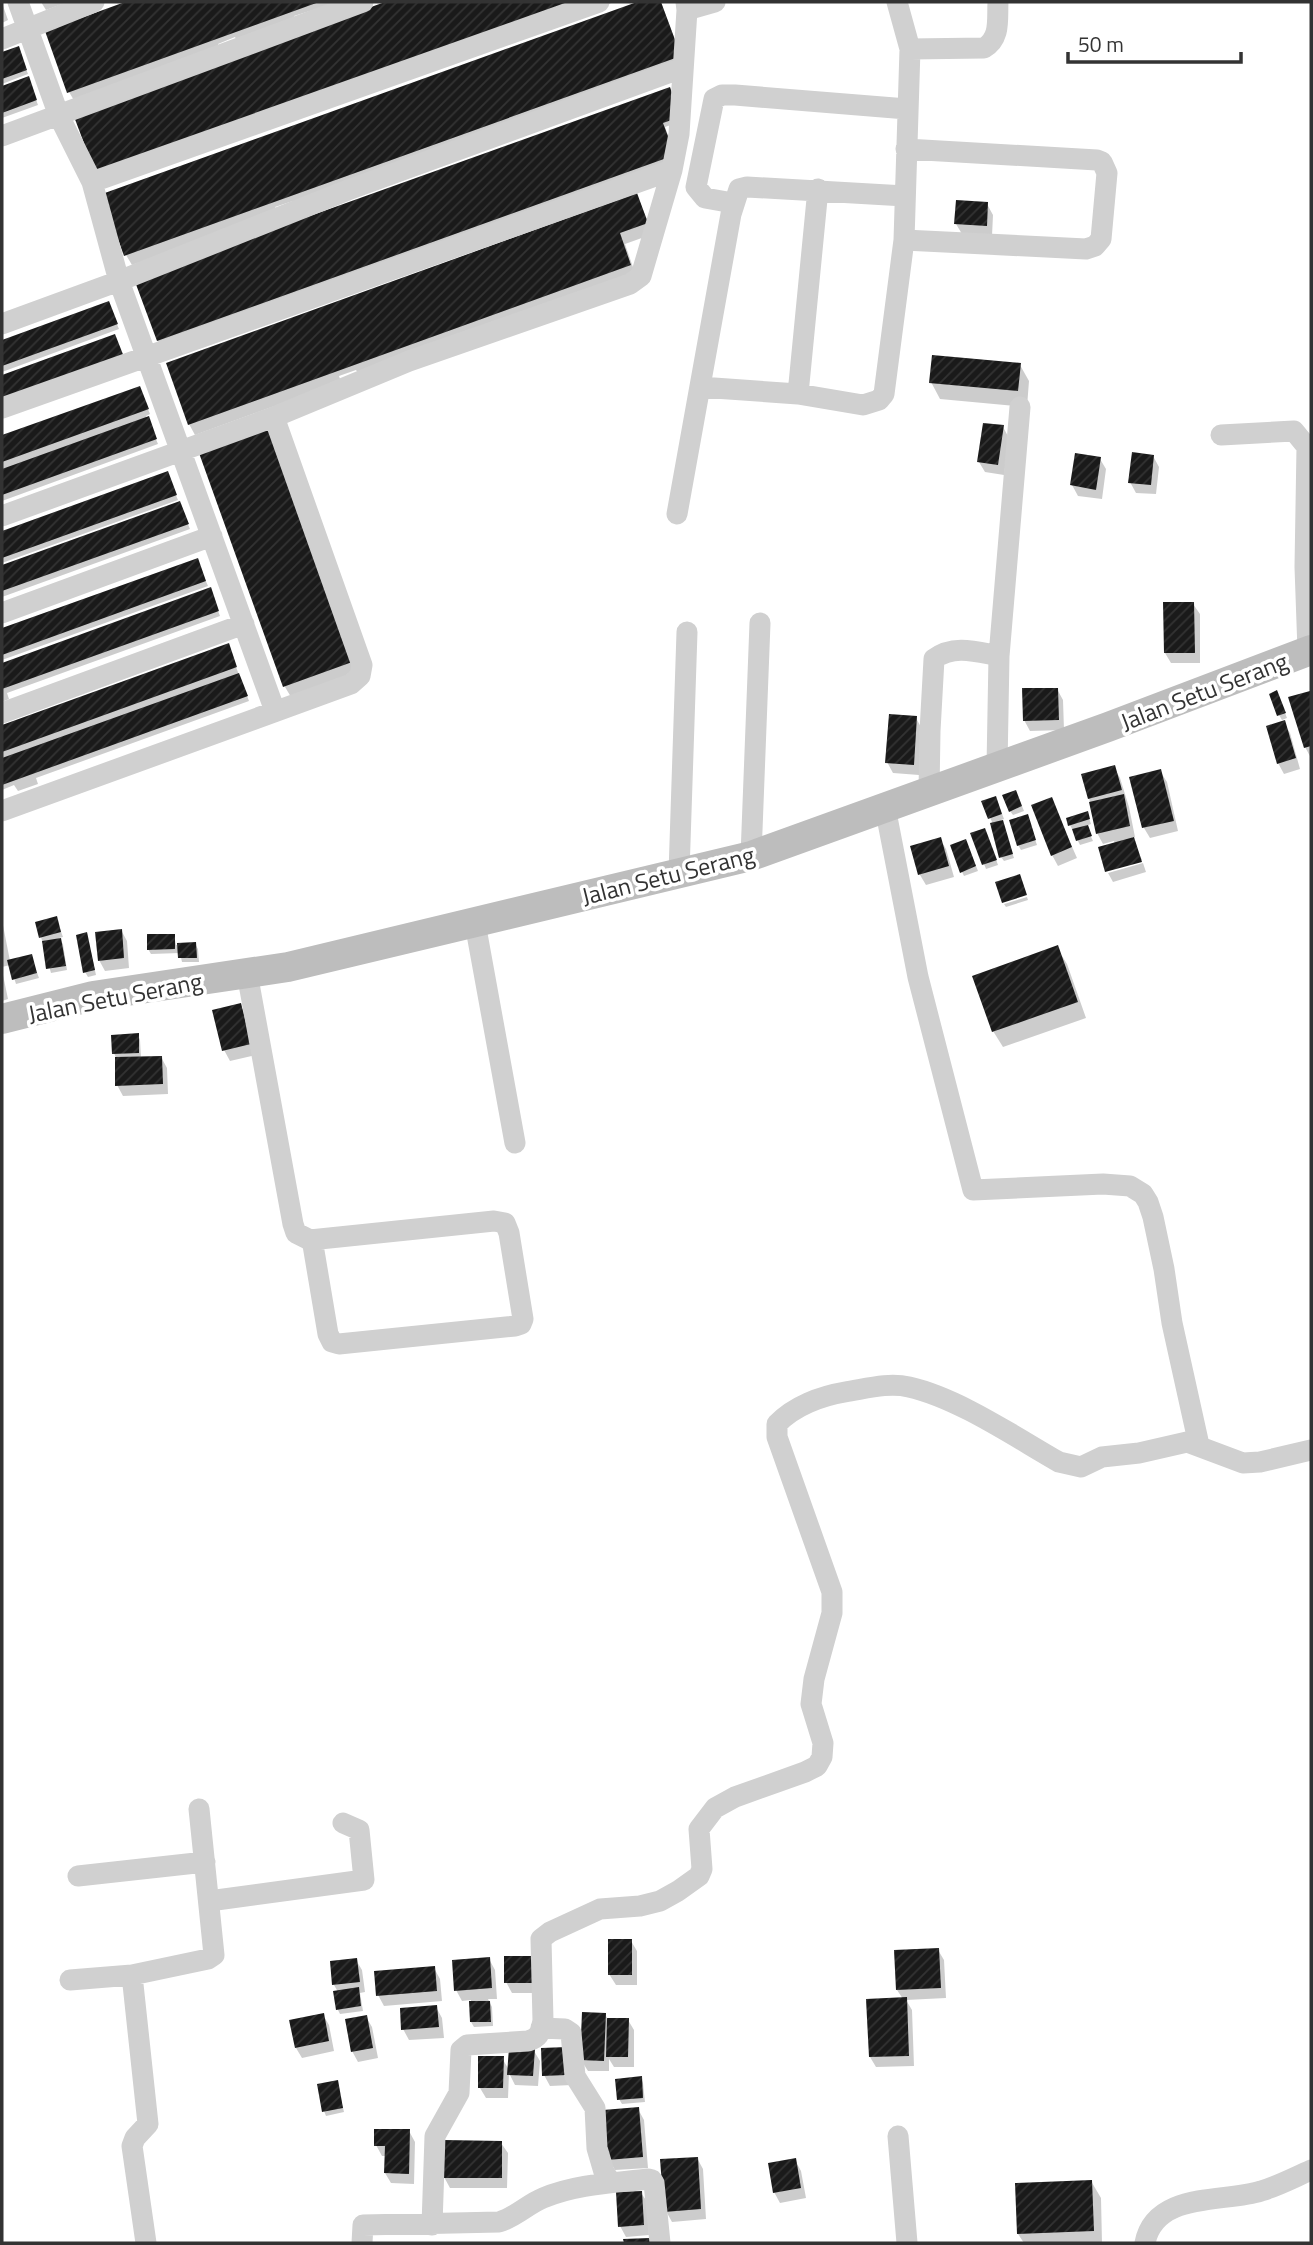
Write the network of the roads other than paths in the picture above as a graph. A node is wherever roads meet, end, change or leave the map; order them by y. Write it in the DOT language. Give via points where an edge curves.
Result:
graph roads {
  1 [pos="18,2"];
  2 [pos="94,2"];
  3 [pos="363,2"];
  4 [pos="599,2"];
  5 [pos="715,2"];
  6 [pos="897,2"];
  7 [pos="998,2"];
  8 [pos="687,6"];
  9 [pos="28,29"];
  10 [pos="2,39"];
  11 [pos="910,49"];
  12 [pos="682,68"];
  13 [pos="907,108"];
  14 [pos="59,116"];
  15 [pos="2,136"];
  16 [pos="906,149"];
  17 [pos="673,170"];
  18 [pos="92,183"];
  19 [pos="818,189"];
  20 [pos="905,196"];
  21 [pos="733,203"];
  22 [pos="904,240"];
  23 [pos="119,281"];
  24 [pos="2,324"];
  25 [pos="145,357"];
  26 [pos="700,387"];
  27 [pos="798,394"];
  28 [pos="1020,407"];
  29 [pos="2,408"];
  30 [pos="274,417"];
  31 [pos="1221,435"];
  32 [pos="180,451"];
  33 [pos="677,514"];
  34 [pos="2,516"];
  35 [pos="212,537"];
  36 [pos="2,613"];
  37 [pos="760,623"];
  38 [pos="244,624"];
  39 [pos="687,632"];
  40 [pos="1310,650"];
  41 [pos="999,656"];
  42 [pos="275,711"];
  43 [pos="2,713"];
  44 [pos="997,766"];
  45 [pos="929,792"];
  46 [pos="885,807"];
  47 [pos="2,811"];
  48 [pos="751,856"];
  49 [pos="679,873"];
  50 [pos="475,923"];
  51 [pos="247,973"];
  52 [pos="2,1019"];
  53 [pos="515,1143"];
  54 [pos="310,1240"];
  55 [pos="1199,1446"];
  56 [pos="1311,1450"];
  57 [pos="199,1809"];
  58 [pos="343,1823"];
  59 [pos="205,1862"];
  60 [pos="78,1876"];
  61 [pos="209,1900"];
  62 [pos="132,1975"];
  63 [pos="69,1980"];
  64 [pos="541,2028"];
  65 [pos="898,2136"];
  66 [pos="1311,2170"];
  67 [pos="610,2181"];
  68 [pos="432,2225"];
  69 [pos="146,2243"];
  70 [pos="362,2243"];
  71 [pos="660,2243"];
  72 [pos="907,2243"];
  73 [pos="1145,2243"];
  1 -- 9 [label="street"];
  2 -- 9 [label="street"];
  3 -- 14 [label="street"];
  4 -- 18 [label="street"];
  5 -- 8 [label="street"];
  6 -- 11 [label="street"];
  7 -- 11 [label="street" via="996,35 984,48"];
  8 -- 12 [label="street"];
  9 -- 10 [label="street"];
  9 -- 14 [label="street"];
  11 -- 13 [label="street"];
  12 -- 17 [label="street"];
  12 -- 23 [label="street" via="348,190"];
  13 -- 16 [label="street"];
  13 -- 21 [label="street" via="734,94 713,99 696,187 705,198"];
  14 -- 15 [label="street"];
  14 -- 18 [label="street"];
  16 -- 20 [label="street"];
  16 -- 22 [label="street" via="1097,160 1107,173 1101,239 1086,249"];
  17 -- 25 [label="street"];
  17 -- 30 [label="street" via="641,276 631,284 408,362"];
  18 -- 23 [label="street"];
  19 -- 20 [label="street"];
  19 -- 21 [label="street" via="747,187 739,189"];
  19 -- 27 [label="street"];
  20 -- 22 [label="street"];
  21 -- 26 [label="street"];
  22 -- 27 [label="street" via="884,394 863,405"];
  23 -- 24 [label="street"];
  23 -- 25 [label="street"];
  25 -- 29 [label="street"];
  25 -- 32 [label="street"];
  26 -- 27 [label="street"];
  26 -- 33 [label="street"];
  28 -- 41 [label="street"];
  30 -- 32 [label="street"];
  30 -- 42 [label="street" via="362,665 360,676 351,684"];
  31 -- 40 [label="street" via="1294,431 1307,447"];
  32 -- 34 [label="street"];
  32 -- 35 [label="street"];
  35 -- 36 [label="street"];
  35 -- 38 [label="street"];
  37 -- 48 [label="street"];
  38 -- 42 [label="street"];
  38 -- 43 [label="street"];
  39 -- 49 [label="street"];
  40 -- 44 [label="street, Jalan Setu Serang"];
  41 -- 44 [label="street"];
  41 -- 45 [label="street" via="955,650 934,659"];
  42 -- 47 [label="street"];
  44 -- 45 [label="street, Jalan Setu Serang"];
  45 -- 46 [label="street, Jalan Setu Serang"];
  46 -- 48 [label="street, Jalan Setu Serang"];
  46 -- 55 [label="street" via="918,977 973,1190 1102,1184 1130,1186 1143,1194 1156,1230"];
  48 -- 49 [label="street, Jalan Setu Serang"];
  49 -- 50 [label="street, Jalan Setu Serang"];
  50 -- 51 [label="street, Jalan Setu Serang"];
  50 -- 53 [label="street"];
  51 -- 52 [label="street, Jalan Setu Serang" via="93,996"];
  51 -- 54 [label="street" via="293,1224 296,1233"];
  54 -- 54 [label="street" via="505,1223 523,1319 515,1326 332,1342"];
  55 -- 56 [label="street" via="1243,1463"];
  55 -- 64 [label="street" via="1186,1442 1102,1457 1081,1467 1059,1462 942,1398 908,1387 881,1386 834,1394 785,1415 777,1424 777,1437 832,1592 832,1613 811,1704 823,1743 822,1757 805,1772 715,1808 699,1829 699,1876 678,1891 660,1901 600,1909 544,1936"];
  57 -- 59 [label="street"];
  58 -- 61 [label="street" via="359,1830 364,1880"];
  59 -- 60 [label="street"];
  59 -- 61 [label="street"];
  61 -- 62 [label="street" via="214,1955"];
  62 -- 63 [label="street"];
  62 -- 69 [label="street" via="148,2124 132,2146"];
  64 -- 67 [label="street" via="572,2033 575,2076 595,2108 597,2148"];
  64 -- 68 [label="street" via="537,2038 528,2041 467,2045 461,2050 459,2093 435,2136"];
  65 -- 72 [label="street"];
  66 -- 73 [label="street" via="1260,2192 1197,2200 1171,2209 1155,2223"];
  67 -- 68 [label="street" via="549,2196 499,2222"];
  67 -- 71 [label="street" via="652,2180"];
  68 -- 70 [label="street" via="363,2225"];
}
